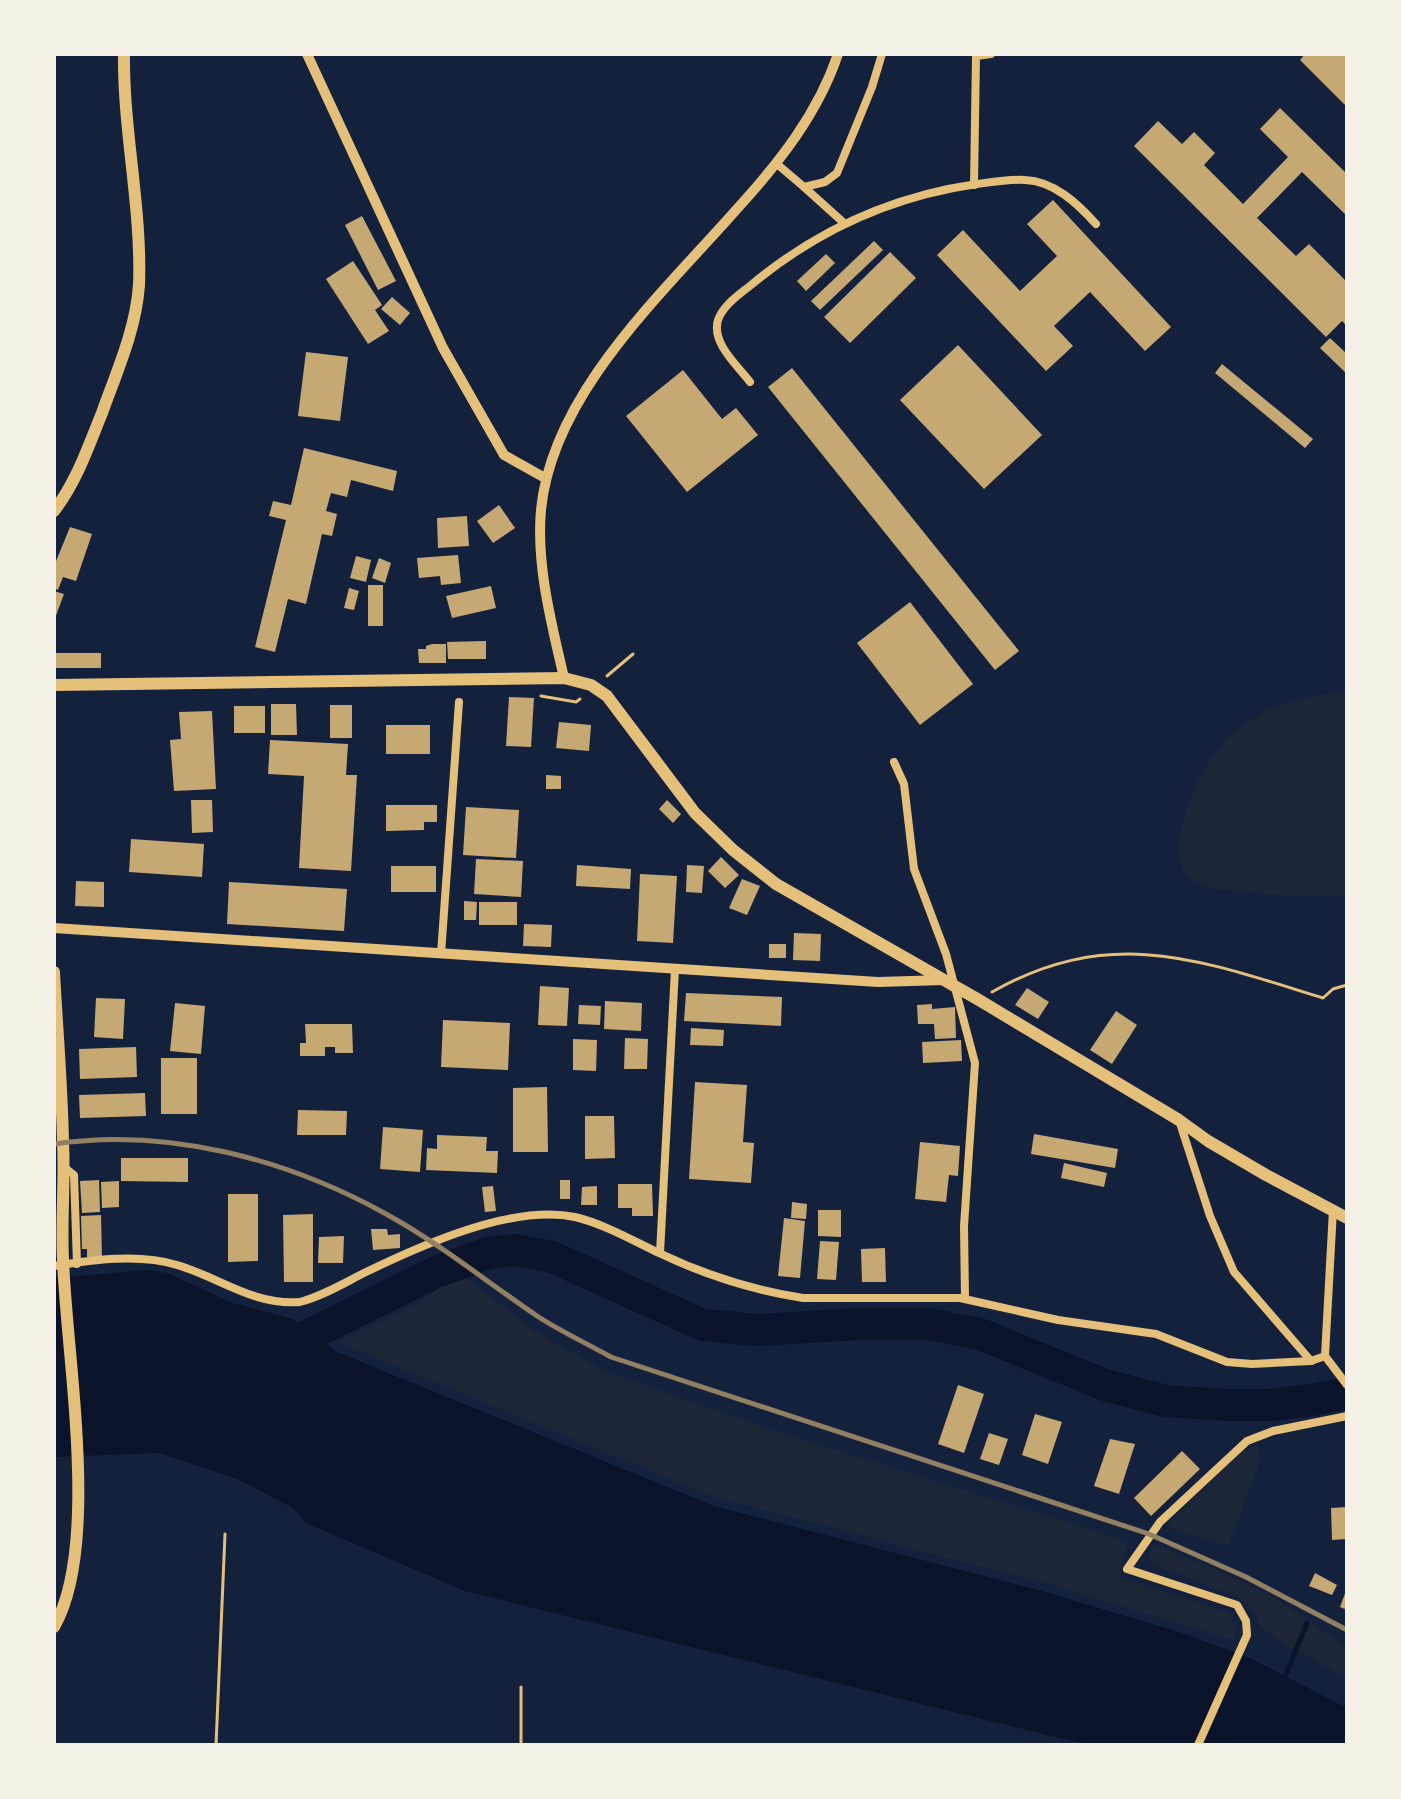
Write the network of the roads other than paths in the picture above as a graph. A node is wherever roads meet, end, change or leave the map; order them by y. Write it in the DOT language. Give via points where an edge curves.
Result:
graph roads {
  1 [pos="124,54"];
  2 [pos="307,54"];
  3 [pos="838,54"];
  4 [pos="882,54"];
  5 [pos="991,54"];
  6 [pos="777,164"];
  7 [pos="974,185"];
  8 [pos="804,187"];
  9 [pos="844,223"];
  10 [pos="1096,224"];
  11 [pos="750,382"];
  12 [pos="545,478"];
  13 [pos="54,511"];
  14 [pos="564,678"];
  15 [pos="54,685"];
  16 [pos="459,702"];
  17 [pos="894,762"];
  18 [pos="54,928"];
  19 [pos="441,954"];
  20 [pos="675,969"];
  21 [pos="54,972"];
  22 [pos="950,984"];
  23 [pos="58,1106"];
  24 [pos="1179,1120"];
  25 [pos="63,1167"];
  26 [pos="1333,1210"];
  27 [pos="1347,1218"];
  28 [pos="660,1253"];
  29 [pos="58,1262"];
  30 [pos="77,1264"];
  31 [pos="965,1298"];
  32 [pos="1325,1356"];
  33 [pos="1311,1361"];
  34 [pos="1347,1385"];
  35 [pos="1347,1416"];
  36 [pos="54,1627"];
  37 [pos="1198,1745"];
  1 -- 13 [label="main road" via="139,258 136,307 79,472"];
  2 -- 12 [label="street" via="443,348 504,455"];
  3 -- 6 [label="street" via="808,118"];
  4 -- 8 [label="street" via="837,173"];
  5 -- 7 [label="street" via="976,56"];
  6 -- 8 [label="street"];
  6 -- 12 [label="street" via="623,338 578,403"];
  7 -- 9 [label="street" via="942,190"];
  7 -- 10 [label="street" via="1026,180 1045,184"];
  8 -- 9 [label="street"];
  9 -- 11 [label="street" via="783,258 730,302 718,320 717,339"];
  12 -- 14 [label="street" via="542,552"];
  14 -- 15 [label="main road"];
  14 -- 22 [label="main road" via="599,689 614,703 695,813 733,850 776,884"];
  16 -- 19 [label="street"];
  17 -- 22 [label="street" via="904,784 914,869 946,954"];
  18 -- 19 [label="street"];
  19 -- 20 [label="street"];
  20 -- 22 [label="street"];
  20 -- 28 [label="street"];
  21 -- 23 [label="main road"];
  22 -- 24 [label="main road"];
  22 -- 31 [label="street" via="975,1063 964,1226"];
  23 -- 25 [label="main road"];
  24 -- 26 [label="main road"];
  24 -- 33 [label="street" via="1234,1272"];
  25 -- 29 [label="main road"];
  25 -- 30 [label="street" via="74,1175"];
  26 -- 27 [label="main road"];
  26 -- 32 [label="street"];
  28 -- 30 [label="street" via="576,1218 541,1215 450,1237 312,1299 285,1303 251,1296 161,1261"];
  28 -- 31 [label="street" via="736,1284 803,1298"];
  29 -- 30 [label="street"];
  29 -- 36 [label="main road" via="78,1481 75,1562"];
  31 -- 33 [label="street" via="1049,1318 1156,1334 1227,1362"];
  32 -- 33 [label="street"];
  32 -- 34 [label="street"];
  35 -- 37 [label="street" via="1247,1441 1160,1522 1127,1569 1237,1605 1246,1621 1247,1635"];
}
